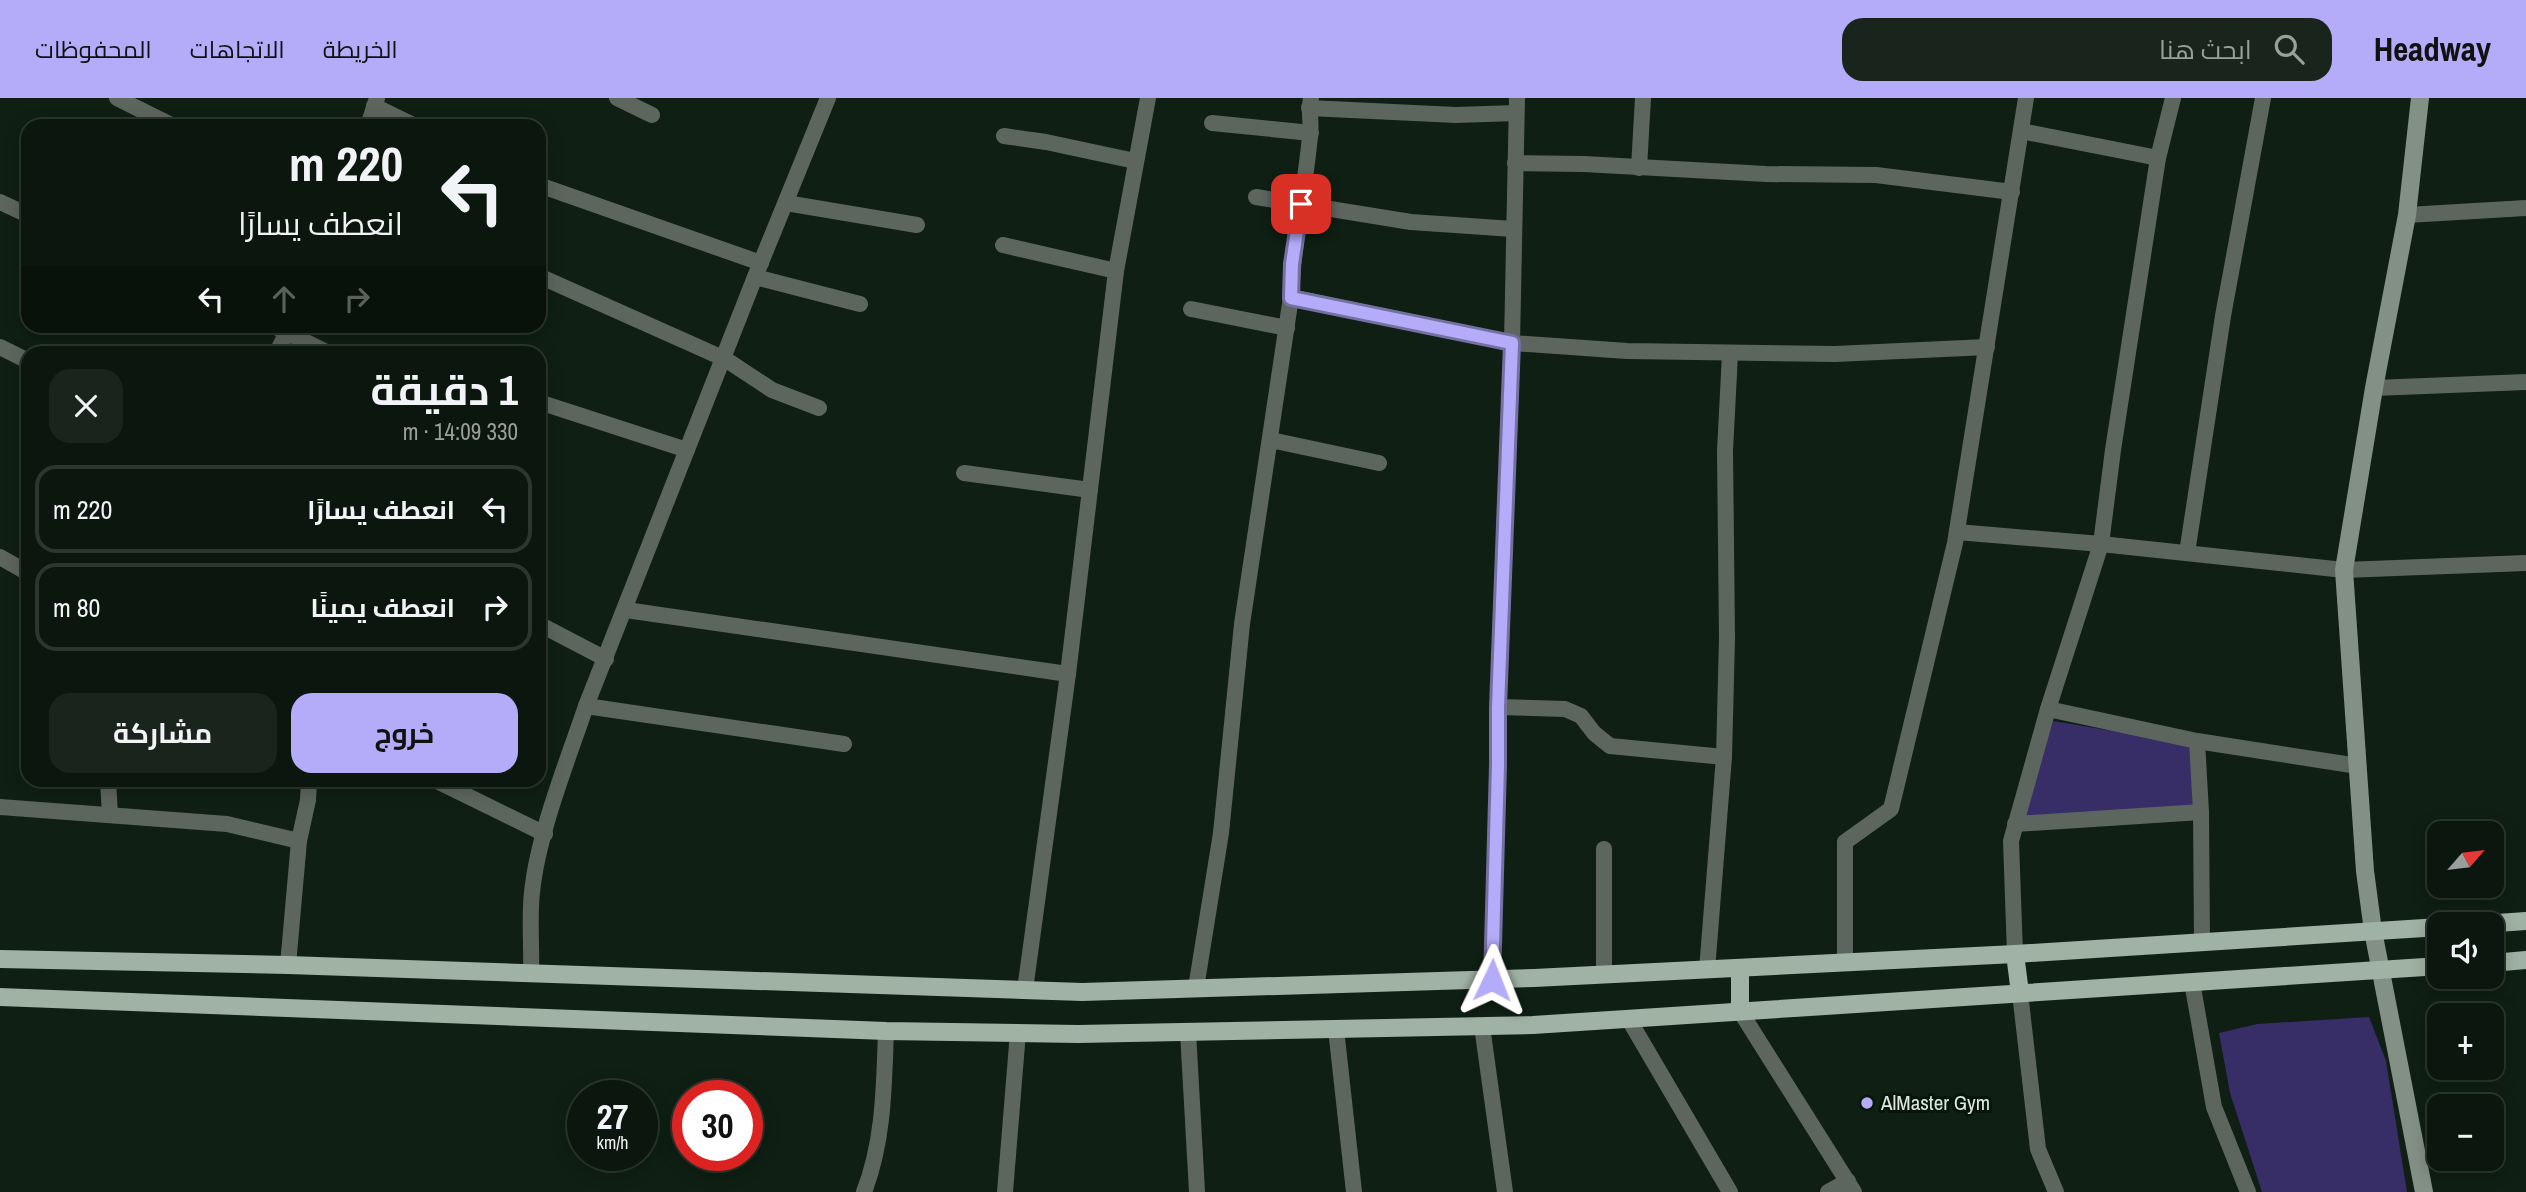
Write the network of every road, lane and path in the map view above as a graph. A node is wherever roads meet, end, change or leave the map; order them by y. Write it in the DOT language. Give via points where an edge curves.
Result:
graph roads {
  1 [pos="119,98"];
  2 [pos="617,98"];
  3 [pos="828,98"];
  4 [pos="1148,98"];
  5 [pos="1643,98"];
  6 [pos="2026,98"];
  7 [pos="2173,98"];
  8 [pos="2263,98"];
  9 [pos="2420,98"];
  10 [pos="376,102"];
  11 [pos="1310,103"];
  12 [pos="1516,105"];
  13 [pos="652,115"];
  14 [pos="160,119"];
  15 [pos="370,119"];
  16 [pos="404,119"];
  17 [pos="1212,123"];
  18 [pos="2021,131"];
  19 [pos="1311,133"];
  20 [pos="1004,136"];
  21 [pos="2158,158"];
  22 [pos="1135,161"];
  23 [pos="1515,163"];
  24 [pos="1639,168"];
  25 [pos="546,188"];
  26 [pos="2012,191"];
  27 [pos="1256,197"];
  28 [pos="0,202"];
  29 [pos="786,202"];
  30 [pos="1301,204"];
  31 [pos="2526,208"];
  32 [pos="21,212"];
  33 [pos="2407,215"];
  34 [pos="917,225"];
  35 [pos="1513,229"];
  36 [pos="1003,245"];
  37 [pos="758,270"];
  38 [pos="1116,271"];
  39 [pos="546,279"];
  40 [pos="1291,298"];
  41 [pos="860,303"];
  42 [pos="1191,309"];
  43 [pos="1287,328"];
  44 [pos="293,333"];
  45 [pos="1512,343"];
  46 [pos="316,346"];
  47 [pos="1987,346"];
  48 [pos="0,347"];
  49 [pos="1730,354"];
  50 [pos="21,358"];
  51 [pos="725,359"];
  52 [pos="2526,382"];
  53 [pos="2374,388"];
  54 [pos="546,404"];
  55 [pos="819,408"];
  56 [pos="1271,440"];
  57 [pos="687,450"];
  58 [pos="1379,463"];
  59 [pos="964,473"];
  60 [pos="1090,490"];
  61 [pos="1957,532"];
  62 [pos="2101,544"];
  63 [pos="2187,553"];
  64 [pos="0,556"];
  65 [pos="2526,563"];
  66 [pos="21,569"];
  67 [pos="2344,570"];
  68 [pos="626,610"];
  69 [pos="546,628"];
  70 [pos="606,659"];
  71 [pos="1068,674"];
  72 [pos="586,706"];
  73 [pos="1498,707"];
  74 [pos="2048,709"];
  75 [pos="2197,741"];
  76 [pos="844,744"];
  77 [pos="1724,757"];
  78 [pos="2358,766"];
  79 [pos="108,787"];
  80 [pos="309,787"];
  81 [pos="449,787"];
  82 [pos="0,807"];
  83 [pos="2201,812"];
  84 [pos="110,816"];
  85 [pos="2015,824"];
  86 [pos="545,834"];
  87 [pos="299,841"];
  88 [pos="1604,849"];
  89 [pos="2526,921"];
  90 [pos="2504,923"];
  91 [pos="2427,928"];
  92 [pos="2373,931"];
  93 [pos="2202,942"];
  94 [pos="2015,954"];
  95 [pos="0,959"];
  96 [pos="2526,960"];
  97 [pos="1845,961"];
  98 [pos="2504,962"];
  99 [pos="288,965"];
  100 [pos="2427,967"];
  101 [pos="1740,968"];
  102 [pos="1707,970"];
  103 [pos="2380,970"];
  104 [pos="531,973"];
  105 [pos="1604,973"];
  106 [pos="1492,980"];
  107 [pos="2192,982"];
  108 [pos="1196,988"];
  109 [pos="1026,990"];
  110 [pos="2020,993"];
  111 [pos="0,997"];
  112 [pos="1740,1011"];
  113 [pos="1628,1018"];
  114 [pos="1482,1026"];
  115 [pos="1336,1029"];
  116 [pos="886,1031"];
  117 [pos="1018,1032"];
  118 [pos="1188,1032"];
  119 [pos="1851,1186"];
  120 [pos="864,1192"];
  121 [pos="1005,1192"];
  122 [pos="1197,1192"];
  123 [pos="1353,1192"];
  124 [pos="1505,1192"];
  125 [pos="1730,1192"];
  126 [pos="1828,1192"];
  127 [pos="2056,1192"];
  128 [pos="2248,1192"];
  129 [pos="2424,1192"];
  1 -- 14 [label="street"];
  2 -- 13 [label="street"];
  3 -- 29 [label="street"];
  4 -- 22 [label="street"];
  5 -- 24 [label="street"];
  6 -- 18 [label="street"];
  7 -- 21 [label="street"];
  8 -- 63 [label="street" via="2223,316"];
  9 -- 33 [label="street"];
  10 -- 15 [label="street"];
  10 -- 16 [label="street"];
  11 -- 12 [label="street" via="1456,115"];
  11 -- 19 [label="street"];
  12 -- 23 [label="street"];
  17 -- 19 [label="street"];
  18 -- 21 [label="street"];
  18 -- 26 [label="street"];
  19 -- 30 [label="street"];
  20 -- 22 [label="street"];
  21 -- 62 [label="street"];
  22 -- 38 [label="street"];
  23 -- 24 [label="street"];
  23 -- 35 [label="street"];
  24 -- 26 [label="street" via="1876,175"];
  25 -- 37 [label="street"];
  26 -- 47 [label="street"];
  27 -- 30 [label="street"];
  28 -- 32 [label="street"];
  29 -- 34 [label="street"];
  29 -- 37 [label="street"];
  30 -- 35 [label="street" via="1411,222"];
  30 -- 40 [label="street"];
  31 -- 33 [label="street"];
  33 -- 53 [label="street"];
  35 -- 45 [label="street"];
  36 -- 38 [label="street"];
  37 -- 41 [label="street"];
  37 -- 51 [label="street"];
  38 -- 60 [label="street"];
  39 -- 51 [label="street"];
  40 -- 43 [label="street"];
  40 -- 45 [label="street"];
  42 -- 43 [label="street"];
  43 -- 56 [label="street"];
  44 -- 46 [label="street"];
  45 -- 49 [label="street"];
  45 -- 73 [label="street"];
  47 -- 49 [label="street"];
  47 -- 61 [label="street"];
  48 -- 50 [label="street"];
  49 -- 77 [label="street" via="1725,451"];
  51 -- 55 [label="street" via="772,390"];
  51 -- 57 [label="street"];
  52 -- 53 [label="street"];
  53 -- 67 [label="street"];
  54 -- 57 [label="street"];
  56 -- 58 [label="street"];
  56 -- 108 [label="street" via="1242,624 1221,833"];
  57 -- 68 [label="street"];
  59 -- 60 [label="street"];
  60 -- 71 [label="street"];
  61 -- 62 [label="street"];
  61 -- 97 [label="street" via="1891,809 1845,842"];
  62 -- 63 [label="street"];
  62 -- 74 [label="street"];
  63 -- 67 [label="street"];
  64 -- 66 [label="street"];
  65 -- 67 [label="street"];
  67 -- 78 [label="street"];
  68 -- 70 [label="street"];
  68 -- 71 [label="street"];
  69 -- 70 [label="street"];
  70 -- 72 [label="street"];
  71 -- 109 [label="street"];
  72 -- 76 [label="street"];
  72 -- 86 [label="street"];
  73 -- 77 [label="street" via="1564,709 1581,716 1609,746"];
  73 -- 106 [label="street"];
  74 -- 75 [label="street"];
  74 -- 85 [label="street"];
  75 -- 78 [label="street"];
  75 -- 83 [label="street"];
  77 -- 102 [label="street"];
  78 -- 92 [label="street"];
  79 -- 84 [label="street"];
  80 -- 87 [label="street"];
  81 -- 86 [label="street"];
  82 -- 84 [label="street"];
  83 -- 85 [label="street"];
  83 -- 93 [label="street"];
  84 -- 87 [label="street" via="227,824"];
  85 -- 94 [label="street" via="2011,841"];
  86 -- 104 [label="street" via="532,892"];
  87 -- 99 [label="street"];
  88 -- 105 [label="street"];
  89 -- 90 [label="main road"];
  91 -- 92 [label="main road"];
  92 -- 93 [label="main road"];
  92 -- 103 [label="street"];
  93 -- 94 [label="main road"];
  94 -- 97 [label="main road"];
  94 -- 110 [label="main road"];
  95 -- 99 [label="main road"];
  96 -- 98 [label="main road"];
  97 -- 101 [label="main road"];
  99 -- 104 [label="main road"];
  100 -- 103 [label="main road"];
  101 -- 102 [label="main road"];
  101 -- 112 [label="main road"];
  102 -- 105 [label="main road"];
  103 -- 107 [label="main road"];
  103 -- 129 [label="street"];
  104 -- 109 [label="main road"];
  105 -- 106 [label="main road"];
  106 -- 108 [label="main road"];
  107 -- 110 [label="main road"];
  107 -- 128 [label="street" via="2214,1107"];
  108 -- 109 [label="main road"];
  110 -- 112 [label="main road"];
  110 -- 127 [label="street" via="2038,1149"];
  111 -- 116 [label="main road"];
  112 -- 113 [label="main road"];
  112 -- 119 [label="street"];
  113 -- 114 [label="main road"];
  113 -- 125 [label="street"];
  114 -- 115 [label="main road"];
  114 -- 124 [label="street"];
  115 -- 118 [label="main road"];
  115 -- 123 [label="street"];
  116 -- 117 [label="main road"];
  116 -- 120 [label="street" via="883,1104"];
  117 -- 118 [label="main road"];
  117 -- 121 [label="street"];
  118 -- 122 [label="street"];
  119 -- 126 [label="street"];
}
